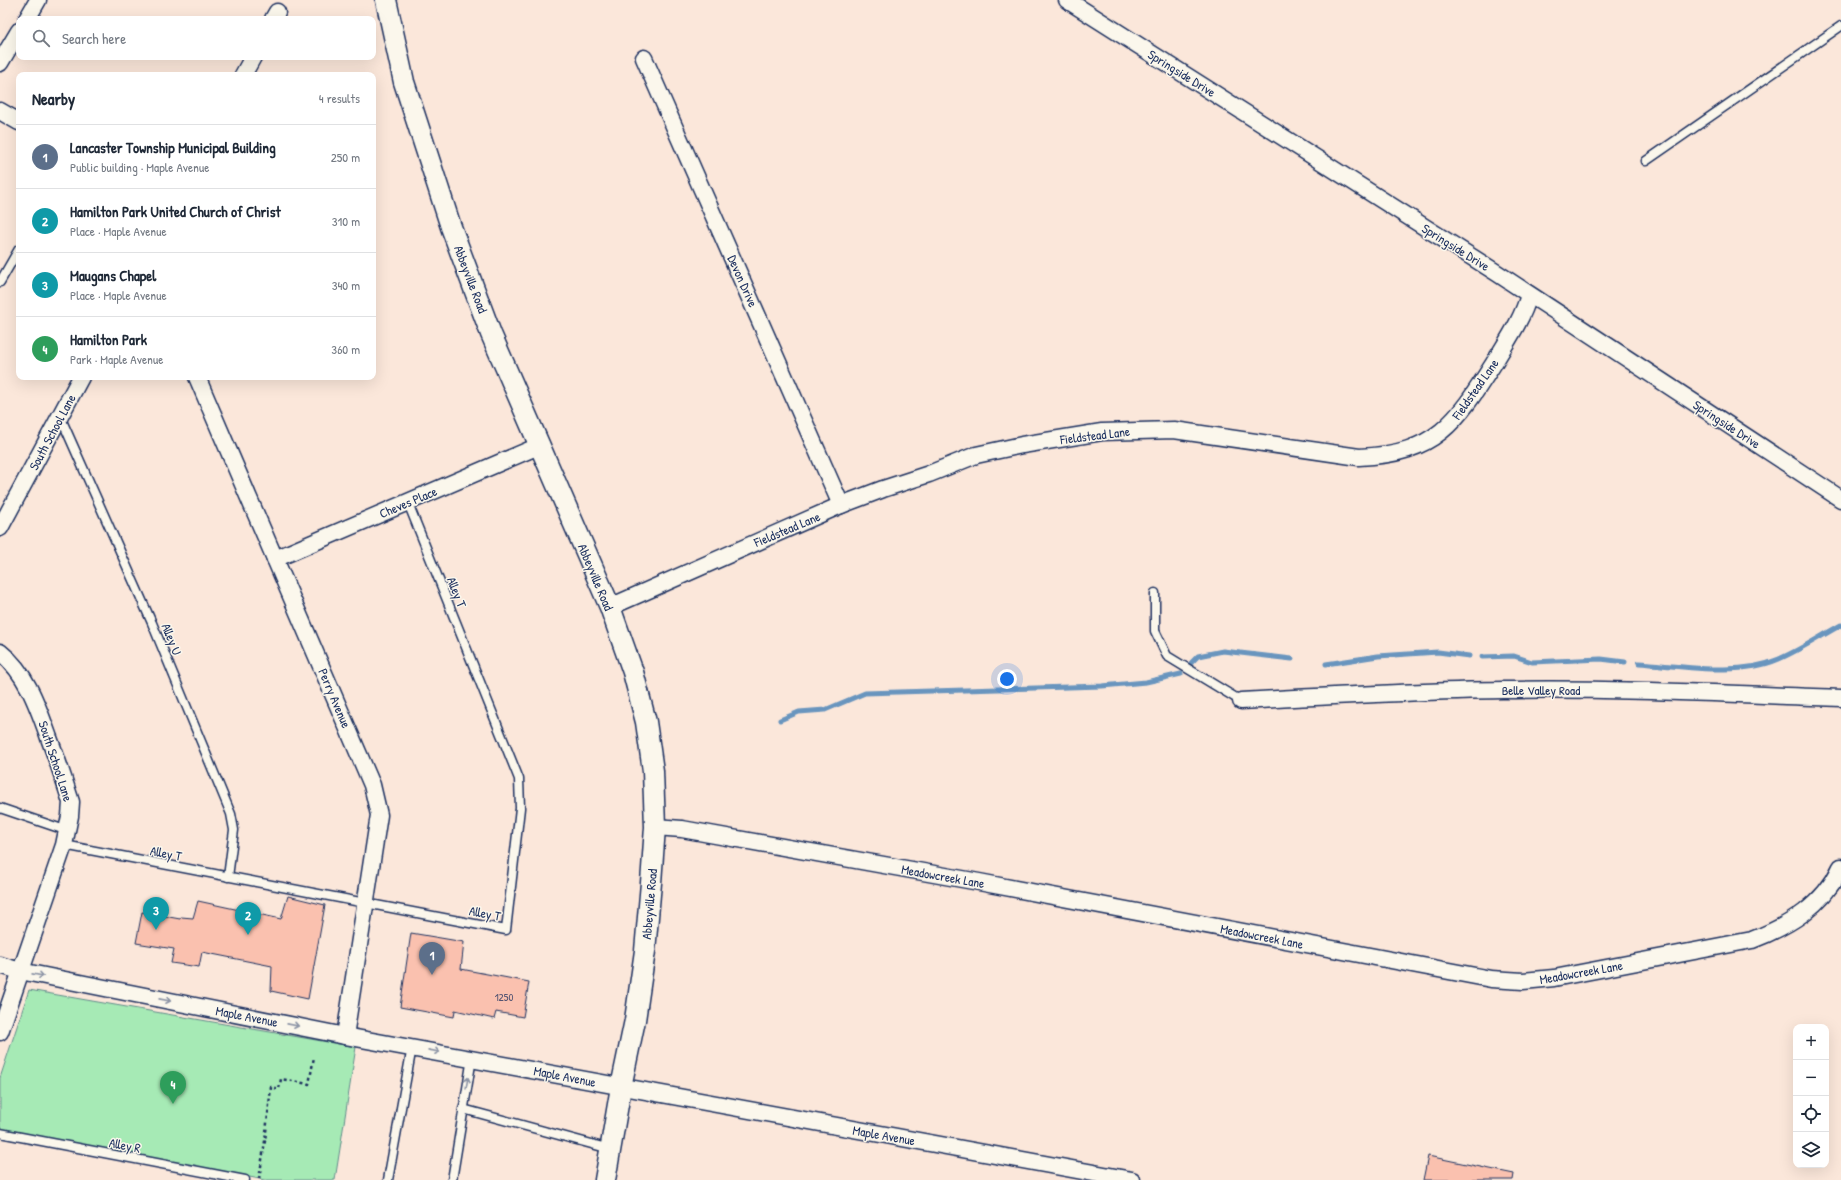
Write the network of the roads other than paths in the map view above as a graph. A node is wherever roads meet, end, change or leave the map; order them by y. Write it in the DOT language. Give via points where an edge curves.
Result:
graph roads {
  1 [pos="38,0"];
  2 [pos="386,0"];
  3 [pos="1067,0"];
  4 [pos="29,16"];
  5 [pos="1841,26"];
  6 [pos="16,37"];
  7 [pos="644,58"];
  8 [pos="251,60"];
  9 [pos="0,63"];
  10 [pos="245,72"];
  11 [pos="0,111"];
  12 [pos="16,120"];
  13 [pos="1646,161"];
  14 [pos="16,254"];
  15 [pos="0,282"];
  16 [pos="1529,295"];
  17 [pos="79,380"];
  18 [pos="198,380"];
  19 [pos="60,416"];
  20 [pos="541,445"];
  21 [pos="1841,499"];
  22 [pos="408,503"];
  23 [pos="841,505"];
  24 [pos="0,528"];
  25 [pos="275,559"];
  26 [pos="1155,593"];
  27 [pos="610,607"];
  28 [pos="0,652"];
  29 [pos="1841,698"];
  30 [pos="1241,701"];
  31 [pos="0,808"];
  32 [pos="655,827"];
  33 [pos="66,838"];
  34 [pos="1841,867"];
  35 [pos="228,877"];
  36 [pos="366,902"];
  37 [pos="0,965"];
  38 [pos="20,971"];
  39 [pos="0,1032"];
  40 [pos="345,1036"];
  41 [pos="412,1047"];
  42 [pos="472,1058"];
  43 [pos="621,1087"];
  44 [pos="463,1109"];
  45 [pos="0,1133"];
  46 [pos="610,1149"];
  47 [pos="245,1180"];
  48 [pos="388,1180"];
  49 [pos="452,1180"];
  50 [pos="605,1180"];
  51 [pos="1132,1180"];
  1 -- 4 [label="street"];
  2 -- 20 [label="street, Abbeyville Road" via="404,82 451,227 491,334"];
  3 -- 16 [label="street, Springside Drive"];
  5 -- 13 [label="lane"];
  6 -- 9 [label="street"];
  7 -- 23 [label="street, Devon Drive"];
  8 -- 10 [label="street"];
  11 -- 12 [label="street"];
  14 -- 15 [label="lane"];
  16 -- 21 [label="street, Springside Drive"];
  16 -- 23 [label="street, Fieldstead Lane" via="1515,328 1464,410 1440,433 1402,452 1359,457 1174,430 1102,432 976,455"];
  17 -- 19 [label="street, South School Lane"];
  18 -- 25 [label="street, Perry Avenue"];
  19 -- 24 [label="street, South School Lane"];
  19 -- 35 [label="lane, Alley U" via="152,623 231,814 234,830"];
  20 -- 22 [label="street, Cheves Place"];
  20 -- 27 [label="street, Abbeyville Road"];
  22 -- 25 [label="street, Cheves Place"];
  22 -- 36 [label="lane, Alley T" via="518,779 520,808 506,930"];
  23 -- 27 [label="street, Fieldstead Lane"];
  25 -- 36 [label="street, Perry Avenue" via="372,785 379,814"];
  26 -- 30 [label="lane" via="1155,631 1167,656"];
  27 -- 32 [label="street, Abbeyville Road" via="633,672 646,722 653,770"];
  28 -- 33 [label="street, South School Lane" via="10,659 19,671 34,699 71,802"];
  29 -- 30 [label="street, Belle Valley Road" via="1634,691 1504,690"];
  31 -- 33 [label="lane, Alley T"];
  32 -- 34 [label="street, Meadowcreek Lane" via="682,829 979,882 1491,979 1554,978 1752,940 1777,931 1814,905"];
  32 -- 43 [label="street, Abbeyville Road" via="645,951 635,1020"];
  33 -- 35 [label="lane, Alley T"];
  33 -- 38 [label="street, South School Lane"];
  35 -- 36 [label="lane, Alley T"];
  36 -- 40 [label="street, Perry Avenue"];
  37 -- 38 [label="street, Maple Avenue"];
  38 -- 39 [label="street, South School Lane"];
  38 -- 40 [label="street, Maple Avenue, one-way"];
  40 -- 41 [label="street, Maple Avenue"];
  41 -- 42 [label="street, Maple Avenue, one-way"];
  41 -- 48 [label="lane"];
  42 -- 43 [label="street, Maple Avenue"];
  44 -- 42 [label="lane, one-way"];
  43 -- 46 [label="street, Abbeyville Road"];
  43 -- 51 [label="street, Maple Avenue"];
  44 -- 46 [label="lane"];
  44 -- 49 [label="lane"];
  45 -- 47 [label="lane, Alley R"];
  46 -- 50 [label="street, Abbeyville Road"];
}
